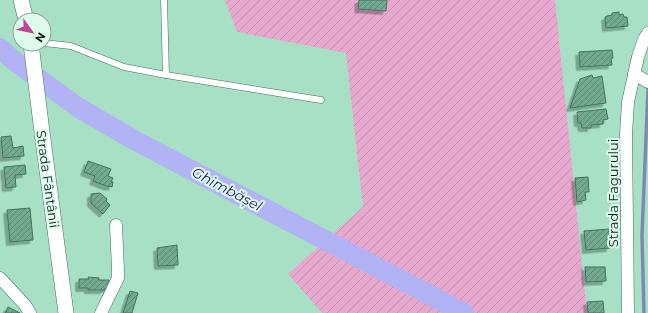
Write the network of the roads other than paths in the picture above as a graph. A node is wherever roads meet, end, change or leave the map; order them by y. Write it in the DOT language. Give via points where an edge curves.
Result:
graph roads {
  1 [pos="21,0"];
  2 [pos="164,0"];
  3 [pos="24,12"];
  4 [pos="648,33"];
  5 [pos="52,46"];
  6 [pos="36,52"];
  7 [pos="634,74"];
  8 [pos="166,75"];
  9 [pos="646,81"];
  10 [pos="321,100"];
  11 [pos="116,225"];
  12 [pos="0,278"];
  13 [pos="30,313"];
  14 [pos="66,313"];
  15 [pos="101,313"];
  16 [pos="628,313"];
  1 -- 3 [label="street"];
  2 -- 8 [label="lane"];
  4 -- 7 [label="street, Strada Fagurului"];
  5 -- 8 [label="lane" via="71,46 124,67"];
  6 -- 14 [label="street, Strada Fântânii" via="42,132"];
  7 -- 9 [label="street"];
  7 -- 16 [label="street, Strada Fagurului" via="628,102 626,134"];
  8 -- 10 [label="lane"];
  11 -- 15 [label="street" via="118,278"];
  12 -- 13 [label="street"];
}
